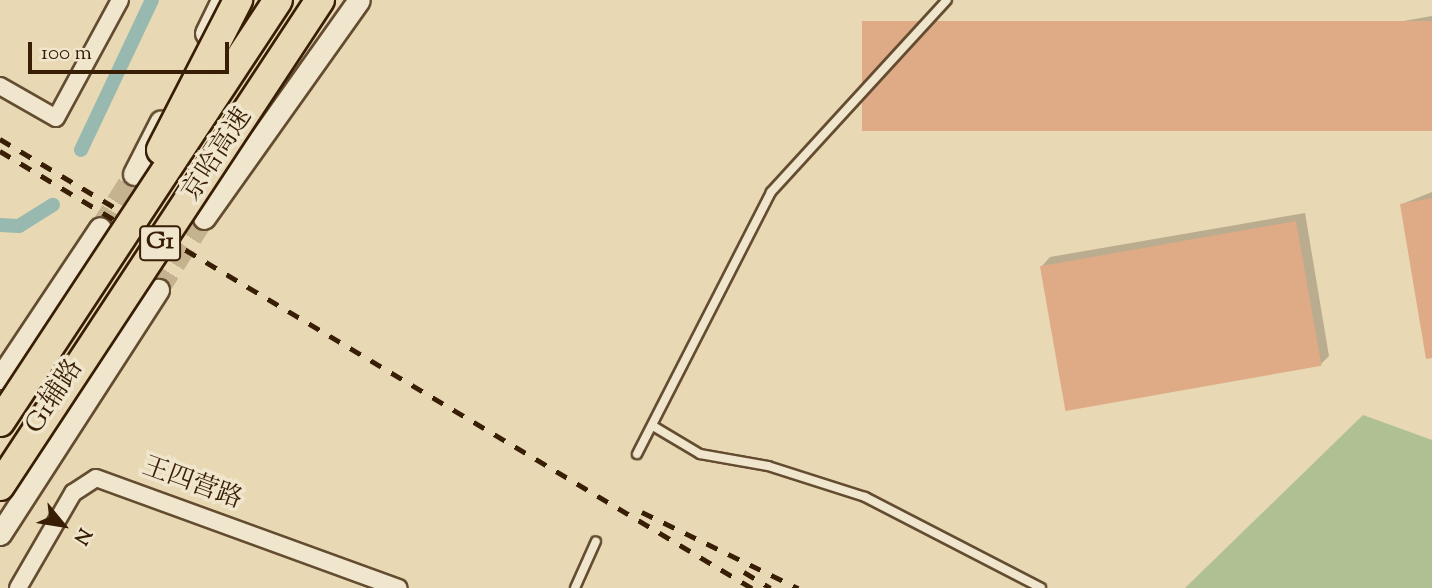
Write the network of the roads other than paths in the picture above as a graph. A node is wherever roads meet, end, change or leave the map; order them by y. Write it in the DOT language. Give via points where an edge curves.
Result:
graph roads {
  1 [pos="120,0"];
  2 [pos="222,0"];
  3 [pos="239,0"];
  4 [pos="278,0"];
  5 [pos="320,0"];
  6 [pos="359,0"];
  7 [pos="947,0"];
  8 [pos="0,86"];
  9 [pos="134,174"];
  10 [pos="204,218"];
  11 [pos="100,228"];
  12 [pos="106,261"];
  13 [pos="158,290"];
  14 [pos="0,379"];
  15 [pos="0,422"];
  16 [pos="653,426"];
  17 [pos="637,454"];
  18 [pos="0,486"];
  19 [pos="0,534"];
  20 [pos="596,541"];
  21 [pos="18,588"];
  22 [pos="399,588"];
  23 [pos="575,588"];
  24 [pos="1041,588"];
  1 -- 8 [label="street" via="56,118"];
  2 -- 9 [label="main road"];
  3 -- 12 [label="highway, bridge"];
  4 -- 12 [label="highway, 京哈高速 / G1, bridge"];
  5 -- 18 [label="highway, 京哈高速 / G1, bridge"];
  6 -- 10 [label="main road"];
  7 -- 16 [label="lane" via="771,192"];
  11 -- 14 [label="main road"];
  12 -- 15 [label="highway, 京哈高速 / G1, bridge"];
  13 -- 19 [label="main road, G1辅路"];
  16 -- 17 [label="lane"];
  16 -- 24 [label="lane" via="700,454 768,466 865,497"];
  20 -- 23 [label="lane"];
  21 -- 22 [label="street, 王四营路" via="73,493 96,478"];
}
